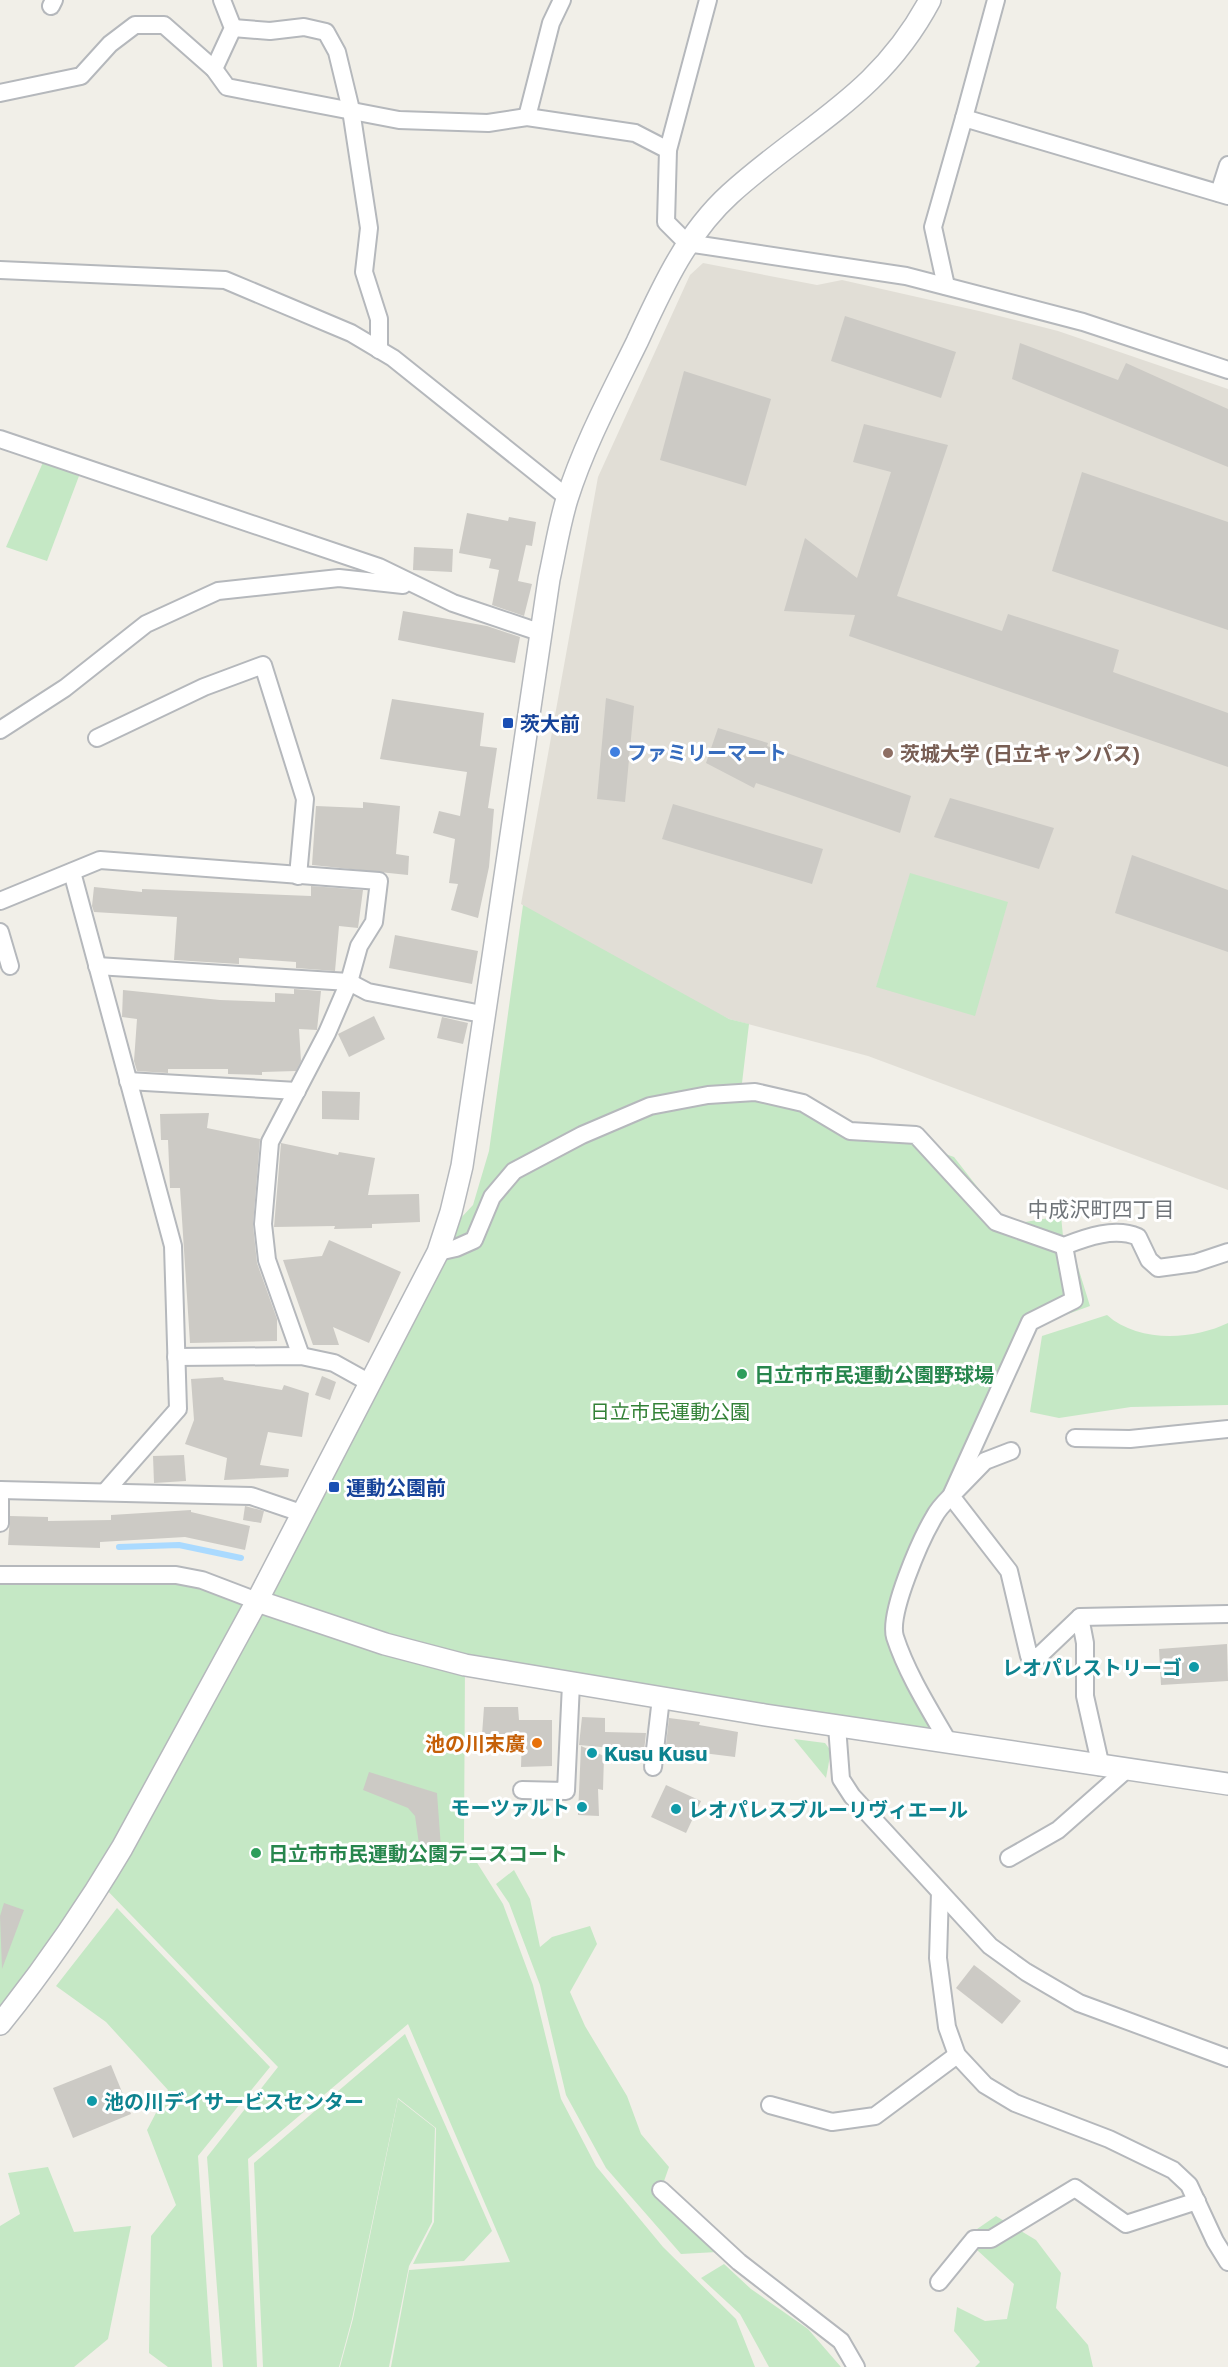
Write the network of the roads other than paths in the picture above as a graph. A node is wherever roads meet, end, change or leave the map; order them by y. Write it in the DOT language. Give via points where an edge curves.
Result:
graph roads {
  1 [pos="222,0"];
  2 [pos="562,0"];
  3 [pos="708,0"];
  4 [pos="930,0"];
  5 [pos="996,0"];
  6 [pos="233,27"];
  7 [pos="214,69"];
  8 [pos="0,93"];
  9 [pos="351,110"];
  10 [pos="527,117"];
  11 [pos="964,118"];
  12 [pos="668,150"];
  13 [pos="1228,165"];
  14 [pos="1224,194"];
  15 [pos="687,243"];
  16 [pos="0,270"];
  17 [pos="946,286"];
  18 [pos="379,350"];
  19 [pos="1228,370"];
  20 [pos="0,439"];
  21 [pos="568,498"];
  22 [pos="421,587"];
  23 [pos="539,632"];
  24 [pos="0,730"];
  25 [pos="97,738"];
  26 [pos="72,872"];
  27 [pos="298,876"];
  28 [pos="0,901"];
  29 [pos="0,932"];
  30 [pos="10,966"];
  31 [pos="97,966"];
  32 [pos="349,982"];
  33 [pos="482,1014"];
  34 [pos="128,1082"];
  35 [pos="297,1091"];
  36 [pos="1064,1246"];
  37 [pos="438,1251"];
  38 [pos="1228,1252"];
  39 [pos="301,1356"];
  40 [pos="176,1357"];
  41 [pos="370,1383"];
  42 [pos="1228,1429"];
  43 [pos="1075,1438"];
  44 [pos="1011,1451"];
  45 [pos="0,1490"];
  46 [pos="105,1492"];
  47 [pos="951,1496"];
  48 [pos="301,1513"];
  49 [pos="0,1523"];
  50 [pos="0,1575"];
  51 [pos="257,1601"];
  52 [pos="1228,1614"];
  53 [pos="1080,1617"];
  54 [pos="571,1684"];
  55 [pos="661,1698"];
  56 [pos="837,1726"];
  57 [pos="949,1743"];
  58 [pos="653,1767"];
  59 [pos="1101,1767"];
  60 [pos="1126,1770"];
  61 [pos="1228,1784"];
  62 [pos="522,1790"];
  63 [pos="1008,1858"];
  64 [pos="940,1892"];
  65 [pos="0,2024"];
  66 [pos="957,2055"];
  67 [pos="1228,2058"];
  68 [pos="770,2105"];
  69 [pos="661,2190"];
  70 [pos="1197,2201"];
  71 [pos="1228,2262"];
  72 [pos="939,2282"];
  73 [pos="856,2367"];
  1 -- 6 [label="street"];
  2 -- 10 [label="street" via="551,23"];
  3 -- 12 [label="street"];
  4 -- 15 [label="street" via="901,48 856,96 731,193"];
  5 -- 11 [label="street"];
  6 -- 7 [label="street"];
  6 -- 9 [label="street" via="270,31 304,27 326,32 337,52"];
  7 -- 8 [label="street" via="164,25 135,25 81,76"];
  7 -- 9 [label="street" via="227,87"];
  9 -- 10 [label="street" via="410,121 488,123"];
  9 -- 18 [label="street" via="369,228 364,272 379,319"];
  10 -- 12 [label="street" via="635,133"];
  11 -- 14 [label="street"];
  11 -- 17 [label="street" via="933,226"];
  12 -- 15 [label="street" via="666,222"];
  13 -- 14 [label="street"];
  15 -- 17 [label="street" via="906,276"];
  15 -- 21 [label="street" via="616,385"];
  16 -- 18 [label="street" via="225,280 351,333"];
  17 -- 19 [label="street" via="1083,322"];
  18 -- 21 [label="street"];
  20 -- 22 [label="street" via="379,567"];
  21 -- 23 [label="street"];
  22 -- 23 [label="street" via="453,603"];
  22 -- 24 [label="street" via="339,578 218,591 146,624 65,688"];
  23 -- 33 [label="street"];
  25 -- 27 [label="street" via="204,687 263,665 305,799"];
  26 -- 27 [label="street" via="100,860"];
  26 -- 28 [label="street"];
  26 -- 31 [label="street"];
  27 -- 32 [label="street" via="379,881 374,922 359,946"];
  29 -- 30 [label="street"];
  31 -- 32 [label="street"];
  31 -- 34 [label="street"];
  32 -- 33 [label="street" via="368,992"];
  32 -- 35 [label="street"];
  33 -- 37 [label="street" via="460,1178"];
  34 -- 35 [label="street"];
  34 -- 40 [label="street" via="173,1246"];
  35 -- 39 [label="street" via="270,1142 263,1224 267,1260"];
  36 -- 37 [label="street" via="996,1222 916,1135 850,1131 803,1102 755,1092 708,1095 650,1106 582,1135 514,1171 492,1197 474,1239"];
  36 -- 38 [label="street" via="1083,1238 1125,1232 1138,1237 1149,1260 1158,1268 1195,1263"];
  36 -- 47 [label="street" via="1074,1300 1030,1322"];
  37 -- 41 [label="street"];
  39 -- 40 [label="street"];
  39 -- 41 [label="street" via="334,1363"];
  40 -- 46 [label="street" via="178,1409"];
  41 -- 48 [label="street"];
  42 -- 43 [label="street" via="1130,1439"];
  44 -- 47 [label="street" via="985,1461"];
  45 -- 46 [label="street"];
  45 -- 49 [label="street"];
  46 -- 48 [label="street" via="251,1496"];
  47 -- 53 [label="street" via="1009,1572 1029,1656 1039,1656"];
  47 -- 57 [label="street" via="935,1514 916,1550 894,1622 895,1636 915,1682"];
  48 -- 51 [label="street"];
  50 -- 51 [label="street" via="176,1575 202,1580"];
  51 -- 54 [label="street" via="416,1653"];
  51 -- 65 [label="street" via="101,1884"];
  52 -- 53 [label="street"];
  53 -- 59 [label="street" via="1085,1643 1085,1696"];
  54 -- 55 [label="street"];
  54 -- 62 [label="street" via="566,1791"];
  55 -- 56 [label="street"];
  55 -- 58 [label="street"];
  56 -- 57 [label="street"];
  56 -- 64 [label="street" via="841,1779"];
  57 -- 59 [label="street"];
  59 -- 60 [label="street"];
  60 -- 61 [label="street"];
  60 -- 63 [label="street" via="1058,1830"];
  64 -- 66 [label="street" via="938,1958 947,2027"];
  64 -- 67 [label="street" via="990,1946 1079,2003"];
  66 -- 68 [label="street" via="875,2116 832,2122"];
  66 -- 70 [label="street" via="985,2085 1015,2103 1109,2139 1173,2170 1189,2185"];
  69 -- 73 [label="street" via="739,2262 841,2341"];
  70 -- 71 [label="street"];
  70 -- 72 [label="street" via="1126,2224 1075,2188 991,2239 974,2239"];
}
